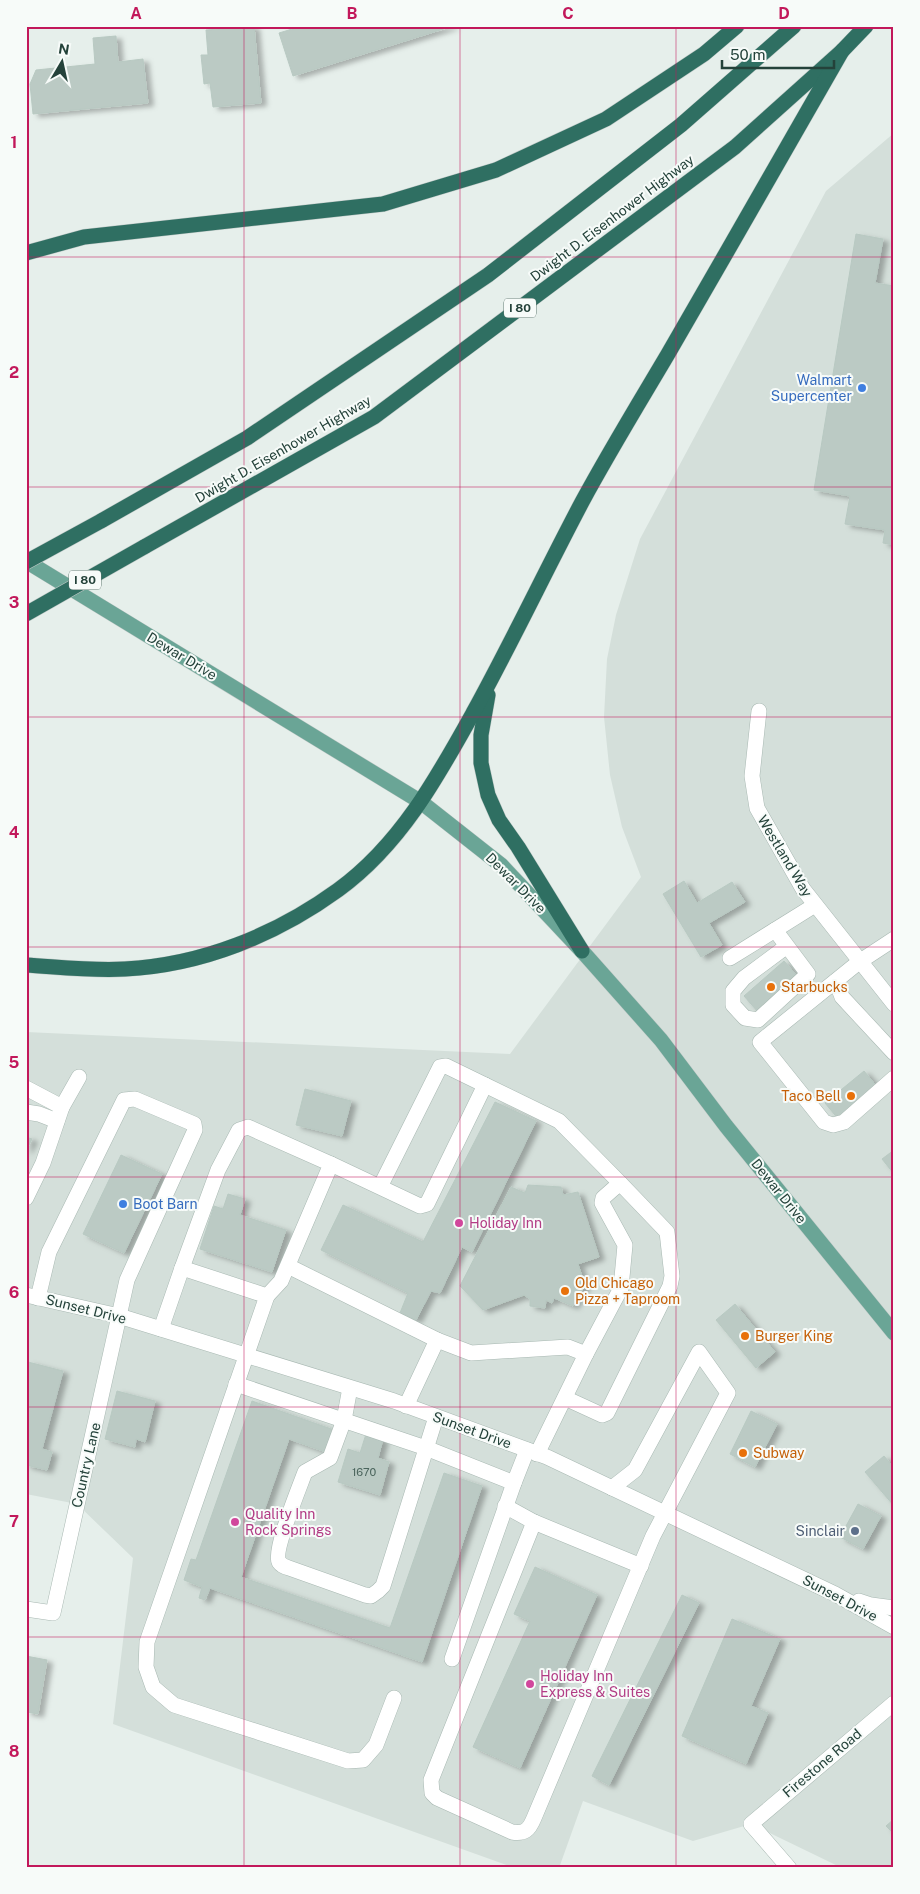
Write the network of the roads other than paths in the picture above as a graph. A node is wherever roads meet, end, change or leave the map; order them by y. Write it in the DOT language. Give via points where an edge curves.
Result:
graph roads {
  1 [pos="737,26"];
  2 [pos="794,26"];
  3 [pos="866,26"];
  4 [pos="842,51"];
  5 [pos="26,253"];
  6 [pos="26,562"];
  7 [pos="26,614"];
  8 [pos="490,682"];
  9 [pos="759,711"];
  10 [pos="421,802"];
  11 [pos="815,906"];
  12 [pos="775,930"];
  13 [pos="894,939"];
  14 [pos="787,946"];
  15 [pos="582,951"];
  16 [pos="730,958"];
  17 [pos="859,962"];
  18 [pos="26,965"];
  19 [pos="836,981"];
  20 [pos="894,1004"];
  21 [pos="894,1053"];
  22 [pos="79,1077"];
  23 [pos="894,1078"];
  24 [pos="485,1085"];
  25 [pos="26,1088"];
  26 [pos="62,1107"];
  27 [pos="26,1112"];
  28 [pos="57,1122"];
  29 [pos="331,1164"];
  30 [pos="620,1183"];
  31 [pos="380,1187"];
  32 [pos="26,1198"];
  33 [pos="288,1266"];
  34 [pos="182,1268"];
  35 [pos="32,1296"];
  36 [pos="267,1296"];
  37 [pos="119,1316"];
  38 [pos="160,1329"];
  39 [pos="894,1333"];
  40 [pos="437,1340"];
  41 [pos="586,1354"];
  42 [pos="246,1356"];
  43 [pos="236,1384"];
  44 [pos="350,1388"];
  45 [pos="565,1398"];
  46 [pos="406,1406"];
  47 [pos="436,1417"];
  48 [pos="344,1420"];
  49 [pos="426,1448"];
  50 [pos="532,1452"];
  51 [pos="514,1483"];
  52 [pos="612,1488"];
  53 [pos="505,1506"];
  54 [pos="666,1514"];
  55 [pos="534,1522"];
  56 [pos="641,1566"];
  57 [pos="835,1594"];
  58 [pos="894,1608"];
  59 [pos="26,1609"];
  60 [pos="894,1627"];
  61 [pos="452,1659"];
  62 [pos="394,1698"];
  63 [pos="894,1703"];
  64 [pos="789,1868"];
  1 -- 5 [label="highway" via="704,54 606,119 496,170 383,204 84,236"];
  2 -- 6 [label="highway, Dwight D. Eisenhower Highway, bridge" via="680,125 488,275 247,438"];
  3 -- 4 [label="highway, Dwight D. Eisenhower Highway / I 80"];
  4 -- 7 [label="highway, Dwight D. Eisenhower Highway / I 80, bridge" via="735,147 374,417"];
  4 -- 8 [label="highway" via="583,500"];
  6 -- 10 [label="main road, Dewar Drive"];
  8 -- 10 [label="highway"];
  8 -- 15 [label="highway" via="481,734 481,763 488,795 499,820"];
  9 -- 11 [label="street, Westland Way" via="752,776 757,808"];
  10 -- 15 [label="main road, Dewar Drive" via="501,865"];
  10 -- 18 [label="highway" via="399,833 344,885 288,921 244,943 201,958 144,968"];
  11 -- 12 [label="street"];
  11 -- 17 [label="street, Westland Way"];
  12 -- 14 [label="street"];
  12 -- 16 [label="street"];
  13 -- 17 [label="street"];
  14 -- 14 [label="street" via="744,978 733,991 733,1005 749,1020 758,1020 808,974"];
  15 -- 39 [label="main road, Dewar Drive" via="661,1040 726,1126"];
  17 -- 19 [label="street"];
  17 -- 20 [label="street, Westland Way"];
  19 -- 21 [label="street" via="842,997"];
  19 -- 23 [label="street" via="760,1042 824,1122 844,1122"];
  22 -- 26 [label="street"];
  24 -- 30 [label="street" via="559,1121"];
  24 -- 31 [label="street" via="446,1066 440,1067"];
  24 -- 31 [label="street" via="427,1204 420,1206"];
  25 -- 26 [label="street"];
  26 -- 28 [label="street"];
  27 -- 28 [label="street"];
  28 -- 32 [label="street" via="43,1163"];
  29 -- 31 [label="street"];
  29 -- 33 [label="street"];
  29 -- 34 [label="street" via="248,1127 239,1130 218,1170"];
  30 -- 41 [label="street" via="603,1198 602,1203 624,1245 621,1288"];
  30 -- 45 [label="street" via="667,1232 672,1276 670,1286 607,1413 602,1416"];
  33 -- 36 [label="street" via="281,1281"];
  33 -- 40 [label="street"];
  34 -- 36 [label="street"];
  34 -- 38 [label="street"];
  35 -- 37 [label="street, Sunset Drive"];
  35 -- 37 [label="street, Country Lane" via="49,1252 124,1100 135,1099 194,1124 195,1130 127,1280"];
  36 -- 42 [label="street"];
  37 -- 38 [label="street, Sunset Drive"];
  37 -- 59 [label="street, Country Lane" via="53,1613"];
  38 -- 42 [label="street, Sunset Drive"];
  40 -- 41 [label="street" via="471,1353 568,1347"];
  40 -- 46 [label="street"];
  41 -- 45 [label="street"];
  42 -- 43 [label="street"];
  42 -- 44 [label="street, Sunset Drive"];
  43 -- 48 [label="street"];
  43 -- 62 [label="street" via="147,1642 146,1667 153,1687 174,1705 348,1761 363,1760 376,1746"];
  44 -- 46 [label="street, Sunset Drive"];
  44 -- 48 [label="street"];
  45 -- 50 [label="street"];
  46 -- 47 [label="street, Sunset Drive"];
  47 -- 49 [label="street"];
  47 -- 50 [label="street, Sunset Drive"];
  48 -- 49 [label="street"];
  48 -- 49 [label="street" via="330,1458 305,1472 281,1541 278,1561 289,1568 365,1595 370,1596 383,1586"];
  49 -- 51 [label="street"];
  50 -- 51 [label="street"];
  50 -- 52 [label="street, Sunset Drive"];
  51 -- 53 [label="street"];
  52 -- 54 [label="street, Sunset Drive"];
  52 -- 54 [label="street" via="636,1470 699,1352 728,1393"];
  53 -- 55 [label="street"];
  53 -- 61 [label="street"];
  54 -- 56 [label="street"];
  54 -- 57 [label="street, Sunset Drive"];
  55 -- 56 [label="street"];
  55 -- 56 [label="street" via="431,1780 432,1793 437,1798 512,1832 520,1833 529,1828"];
  57 -- 58 [label="street"];
  57 -- 60 [label="street, Sunset Drive"];
  63 -- 64 [label="street, Firestone Road" via="751,1824"];
}
